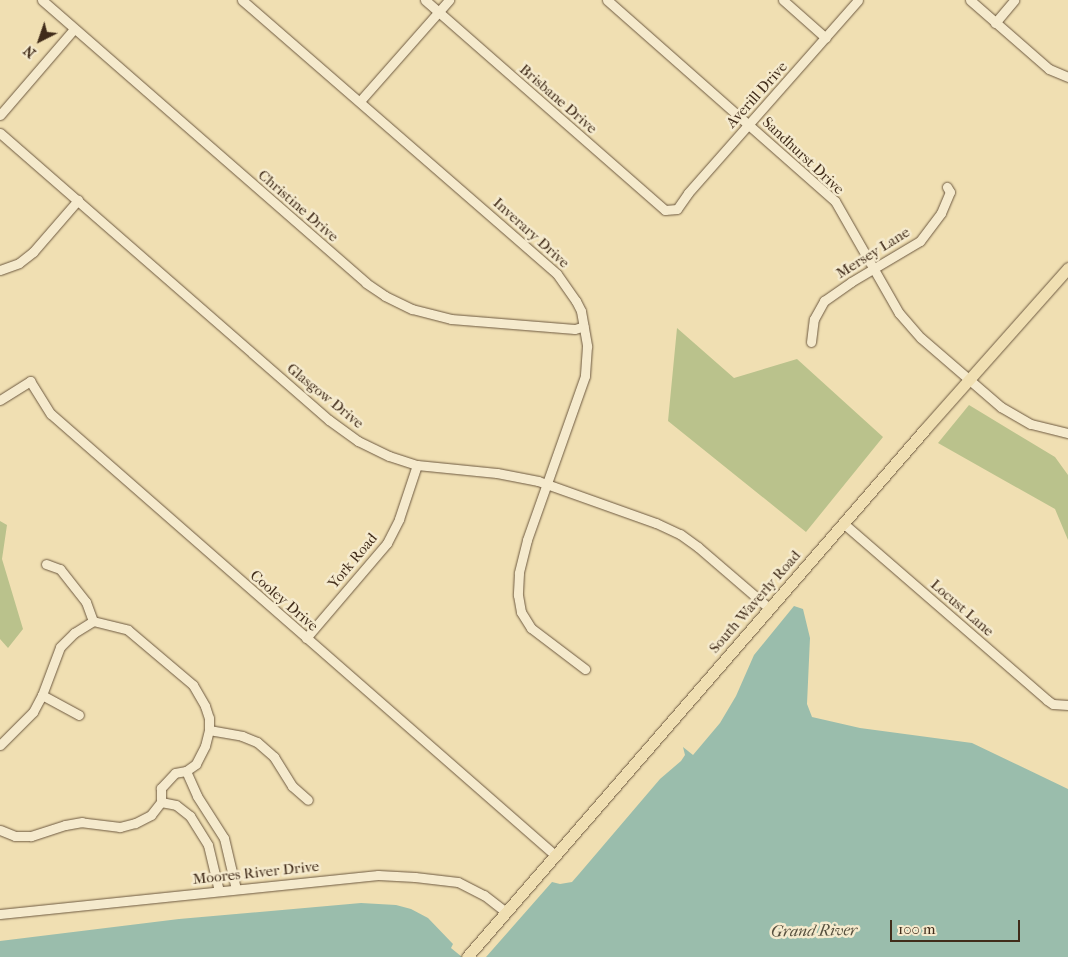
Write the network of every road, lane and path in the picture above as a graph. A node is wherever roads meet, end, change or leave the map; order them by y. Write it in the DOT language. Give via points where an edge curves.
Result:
graph roads {
  1 [pos="42,0"];
  2 [pos="242,0"];
  3 [pos="425,0"];
  4 [pos="449,0"];
  5 [pos="607,0"];
  6 [pos="783,0"];
  7 [pos="858,0"];
  8 [pos="970,0"];
  9 [pos="1014,0"];
  10 [pos="439,12"];
  11 [pos="995,23"];
  12 [pos="74,28"];
  13 [pos="826,38"];
  14 [pos="1068,77"];
  15 [pos="360,101"];
  16 [pos="0,114"];
  17 [pos="748,124"];
  18 [pos="0,133"];
  19 [pos="947,187"];
  20 [pos="78,200"];
  21 [pos="677,209"];
  22 [pos="1068,268"];
  23 [pos="873,269"];
  24 [pos="0,270"];
  25 [pos="584,326"];
  26 [pos="811,342"];
  27 [pos="970,380"];
  28 [pos="0,400"];
  29 [pos="1068,434"];
  30 [pos="416,465"];
  31 [pos="548,485"];
  32 [pos="843,523"];
  33 [pos="46,564"];
  34 [pos="769,608"];
  35 [pos="93,621"];
  36 [pos="306,638"];
  37 [pos="585,669"];
  38 [pos="42,696"];
  39 [pos="1068,705"];
  40 [pos="79,715"];
  41 [pos="209,730"];
  42 [pos="0,745"];
  43 [pos="186,771"];
  44 [pos="308,800"];
  45 [pos="161,802"];
  46 [pos="0,830"];
  47 [pos="556,856"];
  48 [pos="236,888"];
  49 [pos="219,890"];
  50 [pos="506,912"];
  51 [pos="0,914"];
  52 [pos="467,957"];
  1 -- 12 [label="street, Christine Drive"];
  2 -- 15 [label="street, Inverary Drive"];
  3 -- 10 [label="street, Brisbane Drive"];
  4 -- 10 [label="street"];
  5 -- 17 [label="street, Sandhurst Drive"];
  6 -- 13 [label="street"];
  7 -- 13 [label="street, Averill Drive"];
  8 -- 11 [label="street"];
  9 -- 11 [label="street"];
  10 -- 15 [label="street"];
  10 -- 21 [label="street, Brisbane Drive" via="649,198 665,210"];
  11 -- 14 [label="street" via="1050,70"];
  12 -- 16 [label="street"];
  12 -- 25 [label="street, Christine Drive" via="366,283 385,296 412,310 451,319 575,329"];
  13 -- 17 [label="street, Averill Drive"];
  15 -- 25 [label="street, Inverary Drive" via="557,274 576,301"];
  17 -- 21 [label="street, Averill Drive"];
  17 -- 23 [label="street, Sandhurst Drive" via="834,201"];
  18 -- 20 [label="street, Glasgow Drive"];
  19 -- 23 [label="street, Mersey Lane" via="950,192 927,234"];
  20 -- 24 [label="street" via="33,252 19,263"];
  20 -- 30 [label="street, Glasgow Drive" via="341,430 389,456"];
  22 -- 27 [label="main road, South Waverly Road"];
  23 -- 26 [label="street, Mersey Lane" via="824,301 814,319"];
  23 -- 27 [label="street, Sandhurst Drive" via="908,325"];
  25 -- 31 [label="street, Inverary Drive" via="587,346 585,376"];
  27 -- 29 [label="street, Sandhurst Drive" via="1000,407 1018,418"];
  27 -- 32 [label="main road, South Waverly Road"];
  28 -- 36 [label="street, Cooley Drive" via="30,381 51,414"];
  30 -- 31 [label="street, Glasgow Drive" via="497,473"];
  30 -- 36 [label="street, York Road" via="399,519 387,543"];
  31 -- 34 [label="street, Glasgow Drive" via="680,534"];
  31 -- 37 [label="street, Inverary Drive" via="527,540 519,573 521,612 531,628"];
  32 -- 34 [label="main road, South Waverly Road"];
  32 -- 39 [label="street, Locust Lane" via="1047,700 1053,704"];
  33 -- 35 [label="street" via="60,570 86,602"];
  34 -- 47 [label="main road, South Waverly Road"];
  35 -- 38 [label="street" via="60,647"];
  35 -- 41 [label="street" via="128,630 193,685 205,706"];
  36 -- 47 [label="street, Cooley Drive"];
  38 -- 40 [label="street"];
  38 -- 42 [label="street" via="34,712"];
  41 -- 43 [label="street" via="196,764"];
  41 -- 44 [label="street" via="257,742 274,757 292,786"];
  43 -- 45 [label="street" via="175,773 161,788"];
  43 -- 48 [label="street" via="197,796 224,838"];
  45 -- 46 [label="street" via="151,815 120,826 82,822 65,824 31,836 15,836"];
  45 -- 49 [label="street" via="176,805 190,816 208,845"];
  47 -- 50 [label="main road, South Waverly Road"];
  48 -- 49 [label="street, Moores River Drive"];
  48 -- 50 [label="street, Moores River Drive" via="349,877 415,877 458,882 484,895"];
  49 -- 51 [label="street, Moores River Drive"];
  50 -- 52 [label="main road, South Waverly Road"];
}
